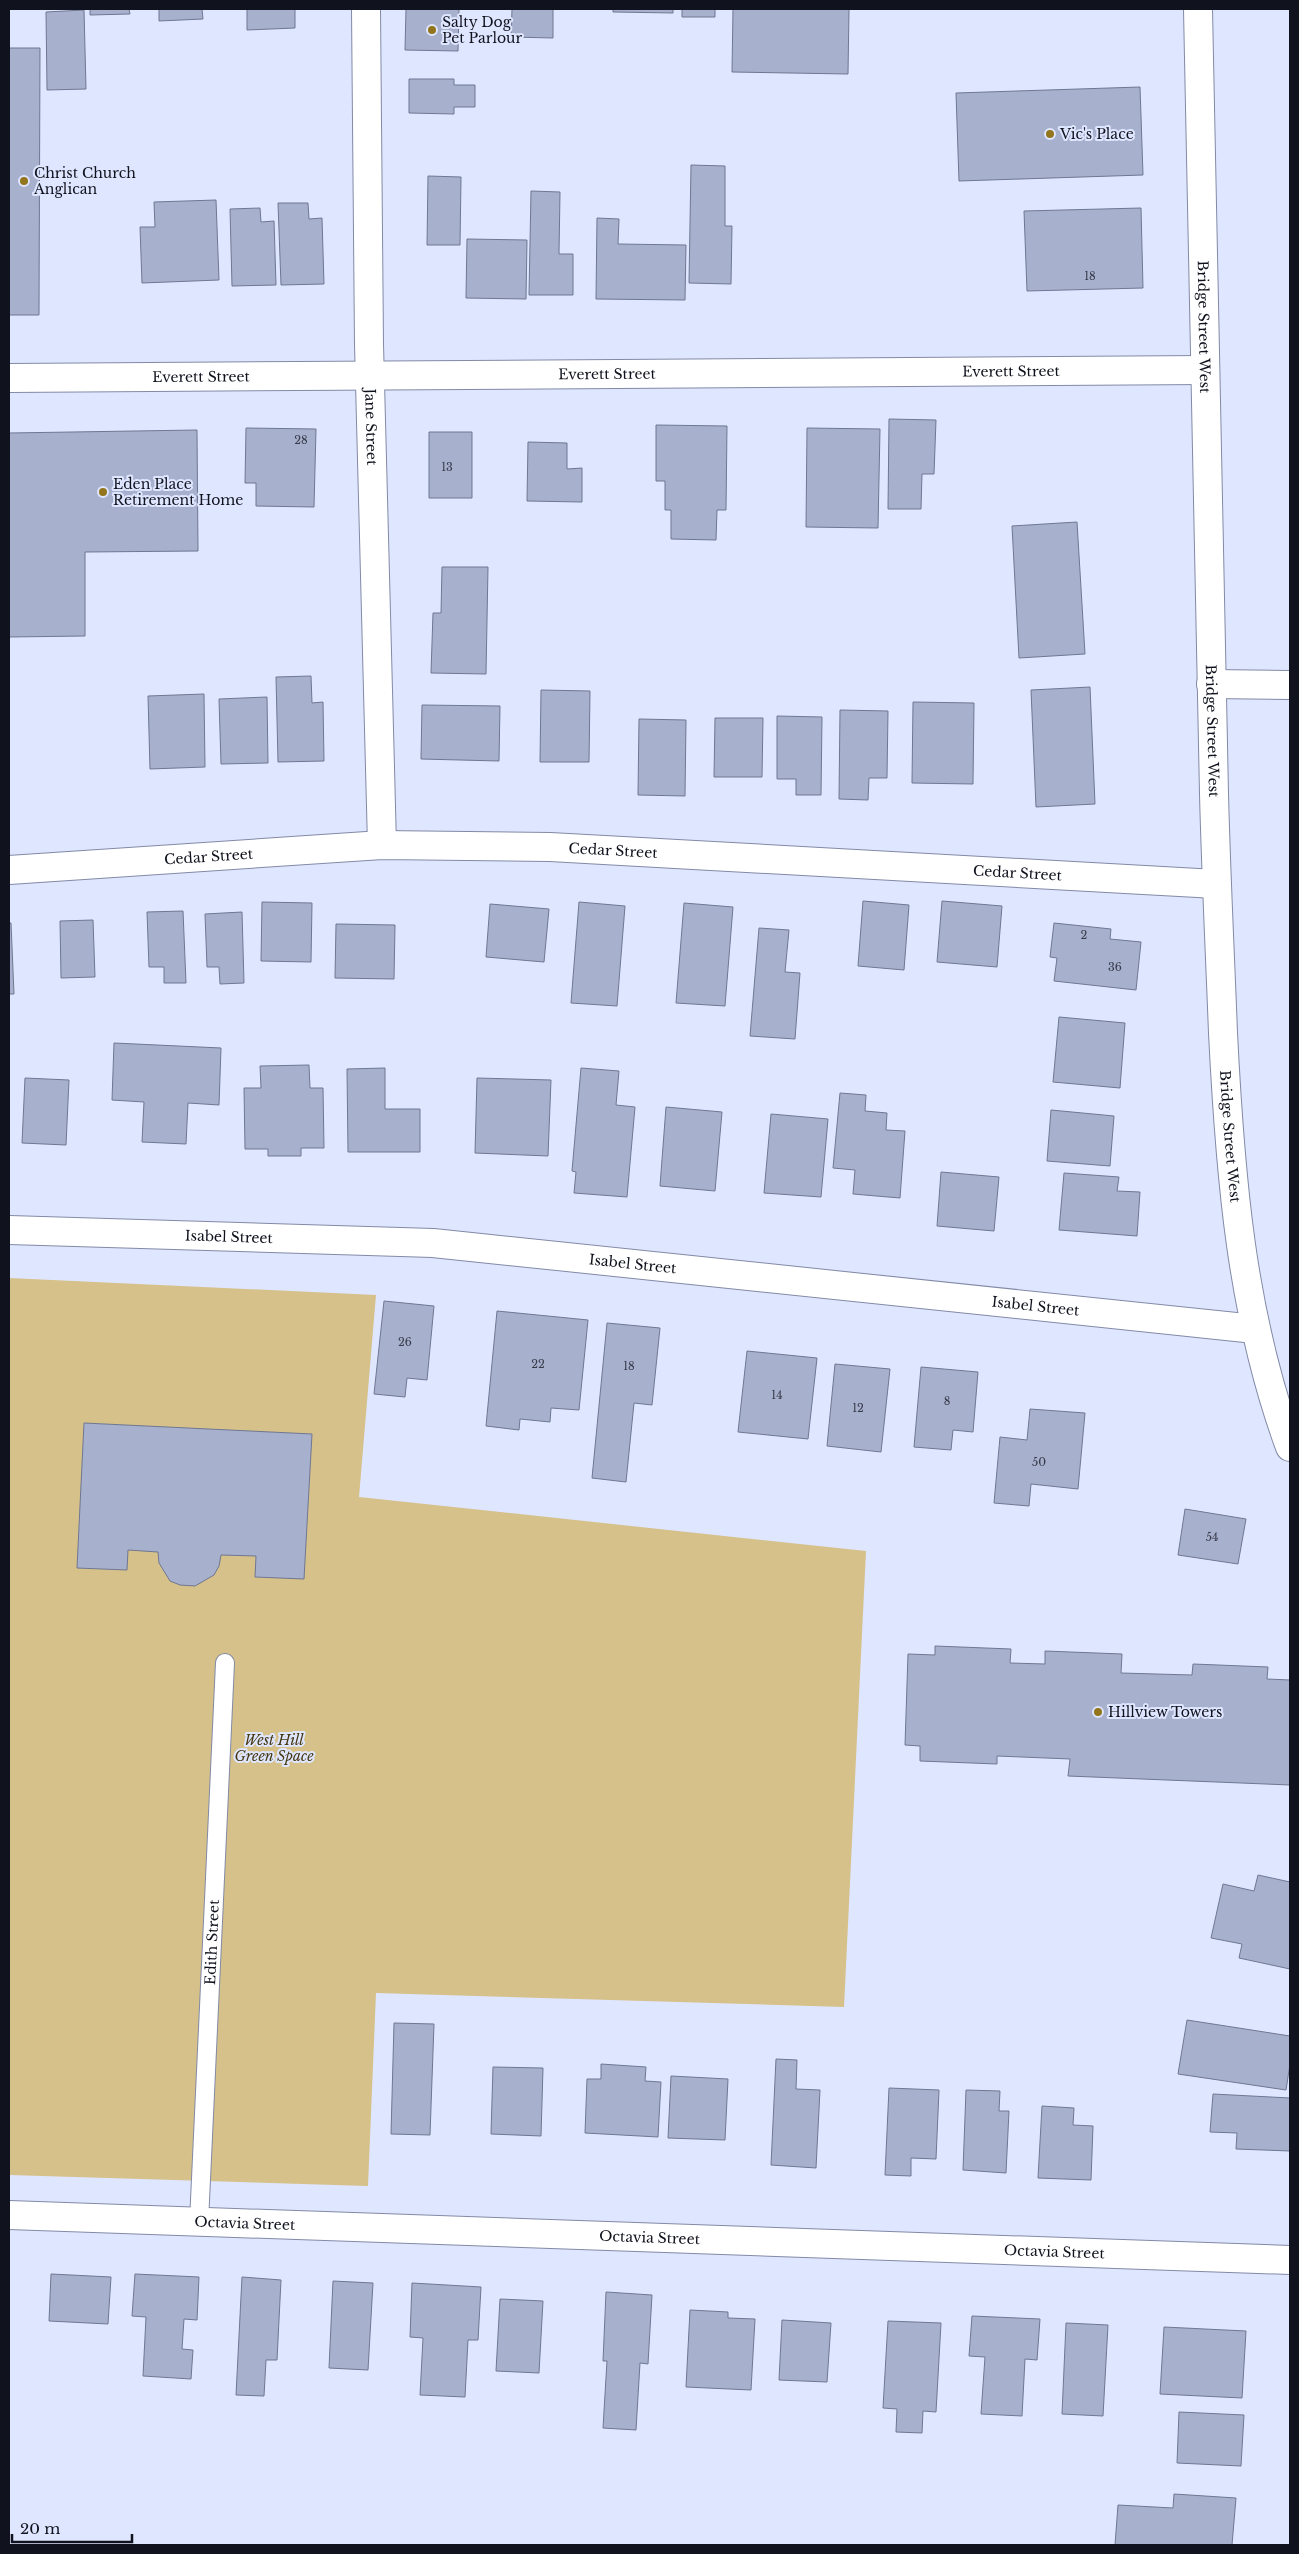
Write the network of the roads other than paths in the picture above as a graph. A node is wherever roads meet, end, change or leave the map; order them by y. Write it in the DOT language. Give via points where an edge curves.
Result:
graph roads {
  1 [pos="366,9"];
  2 [pos="1198,9"];
  3 [pos="1205,370"];
  4 [pos="370,376"];
  5 [pos="9,378"];
  6 [pos="1211,684"];
  7 [pos="1290,685"];
  8 [pos="382,845"];
  9 [pos="9,870"];
  10 [pos="1216,884"];
  11 [pos="9,1230"];
  12 [pos="1254,1329"];
  13 [pos="1290,1447"];
  14 [pos="225,1663"];
  15 [pos="9,2215"];
  16 [pos="199,2222"];
  17 [pos="1290,2260"];
  1 -- 4 [label="street, Jane Street"];
  2 -- 3 [label="street, Bridge Street West"];
  3 -- 4 [label="street, Everett Street"];
  3 -- 6 [label="street, Bridge Street West"];
  4 -- 5 [label="street, Everett Street"];
  4 -- 8 [label="street, Jane Street"];
  6 -- 7 [label="street"];
  6 -- 10 [label="street, Bridge Street West"];
  8 -- 9 [label="street, Cedar Street"];
  8 -- 10 [label="street, Cedar Street" via="550,847"];
  10 -- 12 [label="street, Bridge Street West" via="1229,1152"];
  11 -- 12 [label="street, Isabel Street" via="433,1243"];
  12 -- 13 [label="street, Bridge Street West"];
  14 -- 16 [label="lane, Edith Street"];
  15 -- 16 [label="street, Octavia Street"];
  16 -- 17 [label="street, Octavia Street"];
}
